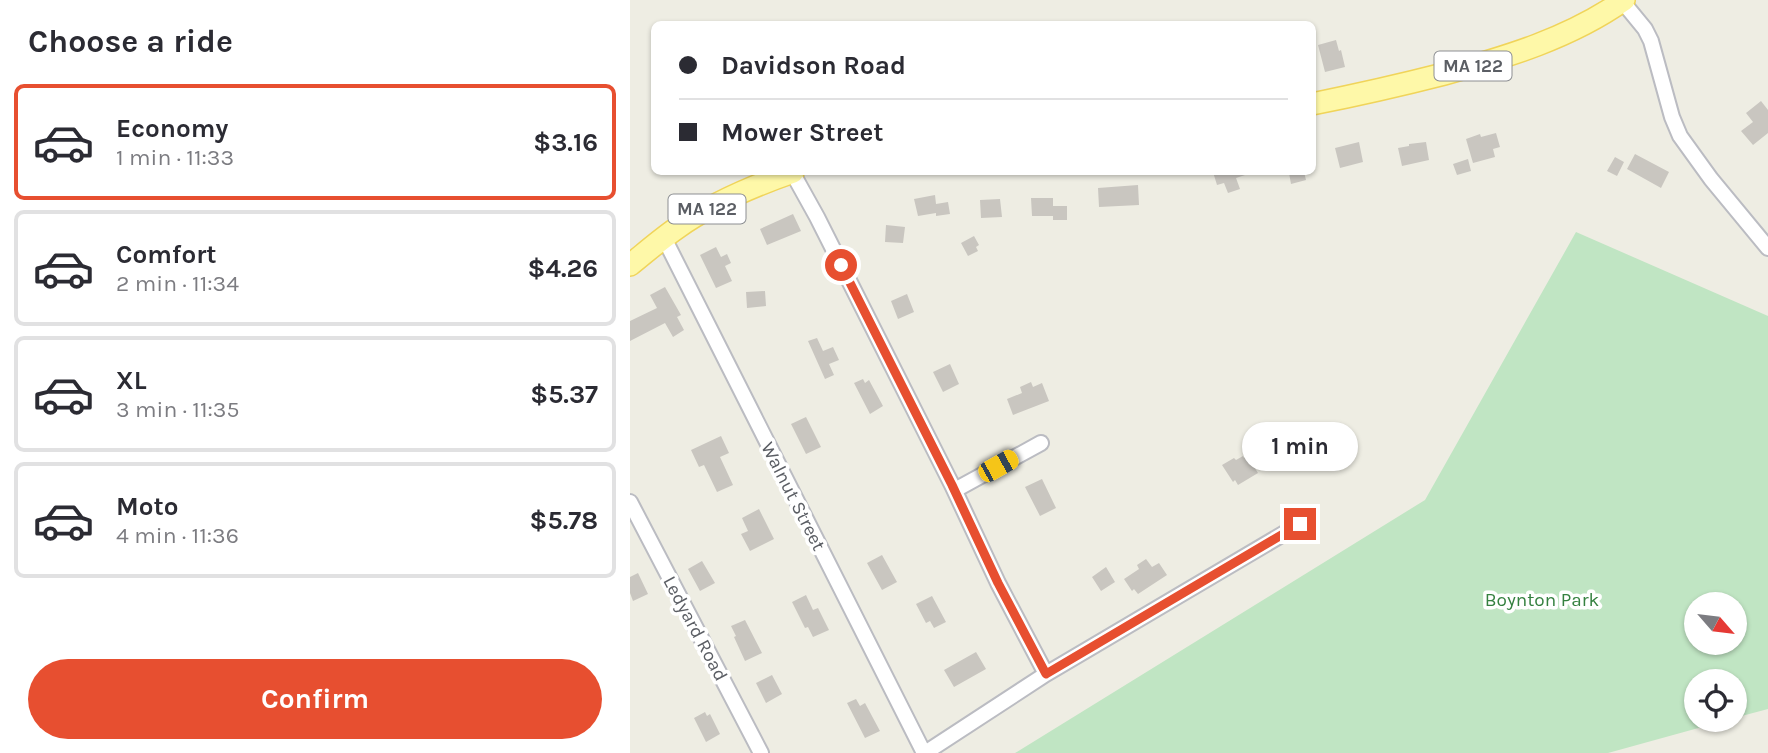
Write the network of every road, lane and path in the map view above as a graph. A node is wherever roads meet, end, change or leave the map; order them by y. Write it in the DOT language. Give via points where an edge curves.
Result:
graph roads {
  1 [pos="1623,1"];
  2 [pos="1316,103"];
  3 [pos="784,175"];
  4 [pos="795,175"];
  5 [pos="664,238"];
  6 [pos="1768,248"];
  7 [pos="630,265"];
  8 [pos="1041,443"];
  9 [pos="954,490"];
  10 [pos="630,502"];
  11 [pos="1300,524"];
  12 [pos="1046,674"];
  13 [pos="761,753"];
  14 [pos="925,753"];
  1 -- 2 [label="main road, MA 122" via="1522,51 1422,80"];
  1 -- 6 [label="street" via="1651,41 1679,136"];
  3 -- 5 [label="main road, MA 122" via="712,206"];
  4 -- 9 [label="street"];
  5 -- 7 [label="main road, MA 122"];
  5 -- 14 [label="street, Walnut Street"];
  8 -- 9 [label="street"];
  9 -- 12 [label="street"];
  10 -- 13 [label="street, Ledyard Road"];
  11 -- 12 [label="street"];
  12 -- 14 [label="street"];
}
